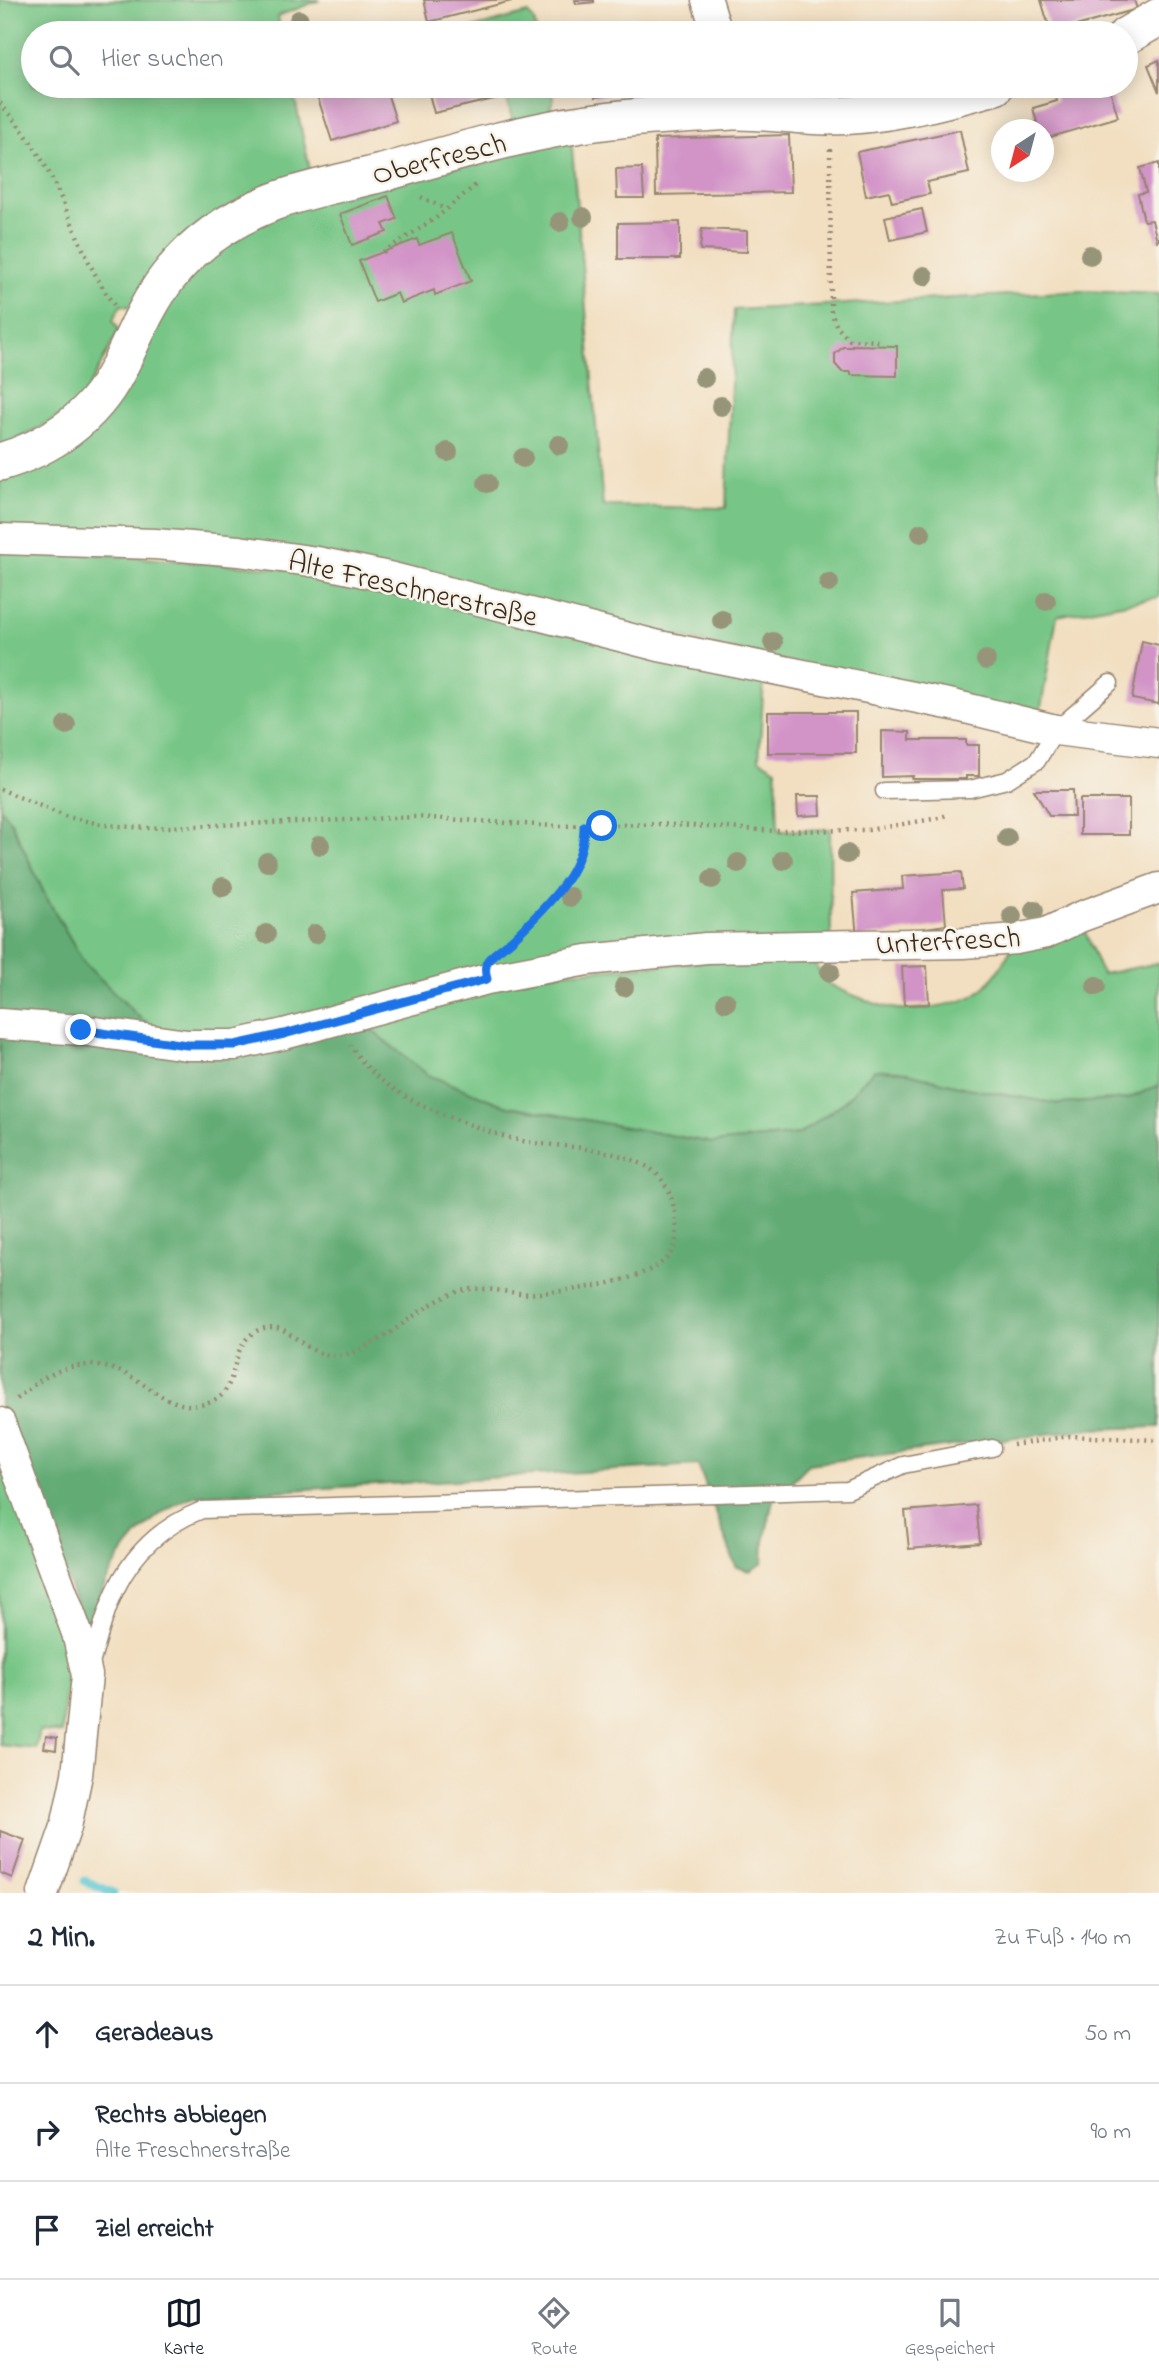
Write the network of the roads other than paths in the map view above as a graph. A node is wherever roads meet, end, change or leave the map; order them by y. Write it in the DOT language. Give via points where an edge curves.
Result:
graph roads {
  1 [pos="707,0"];
  2 [pos="1159,17"];
  3 [pos="713,21"];
  4 [pos="1138,29"];
  5 [pos="733,98"];
  6 [pos="948,98"];
  7 [pos="0,462"];
  8 [pos="0,539"];
  9 [pos="1110,683"];
  10 [pos="1056,730"];
  11 [pos="1159,743"];
  12 [pos="884,791"];
  13 [pos="1159,888"];
  14 [pos="0,1024"];
  15 [pos="4,1415"];
  16 [pos="992,1448"];
  17 [pos="88,1675"];
  18 [pos="43,1893"];
  1 -- 3 [label="street"];
  2 -- 4 [label="street"];
  5 -- 6 [label="street, Oberfresch" via="830,116 900,110"];
  5 -- 7 [label="street, Oberfresch" via="482,146 274,202 236,218 188,254 167,278 104,394 88,411 40,448"];
  8 -- 10 [label="street, Alte Freschnerstraße" via="155,544 317,562 659,646"];
  9 -- 10 [label="lane"];
  10 -- 11 [label="street"];
  10 -- 12 [label="lane" via="1037,761 1007,780 970,789"];
  13 -- 14 [label="street, Unterfresch" via="1046,933 1016,939 706,948 587,960 487,979 235,1045"];
  15 -- 17 [label="street"];
  16 -- 17 [label="lane" via="903,1465 848,1490 202,1510 159,1533 136,1559 116,1589"];
  17 -- 18 [label="street" via="77,1775 66,1826"];
}
